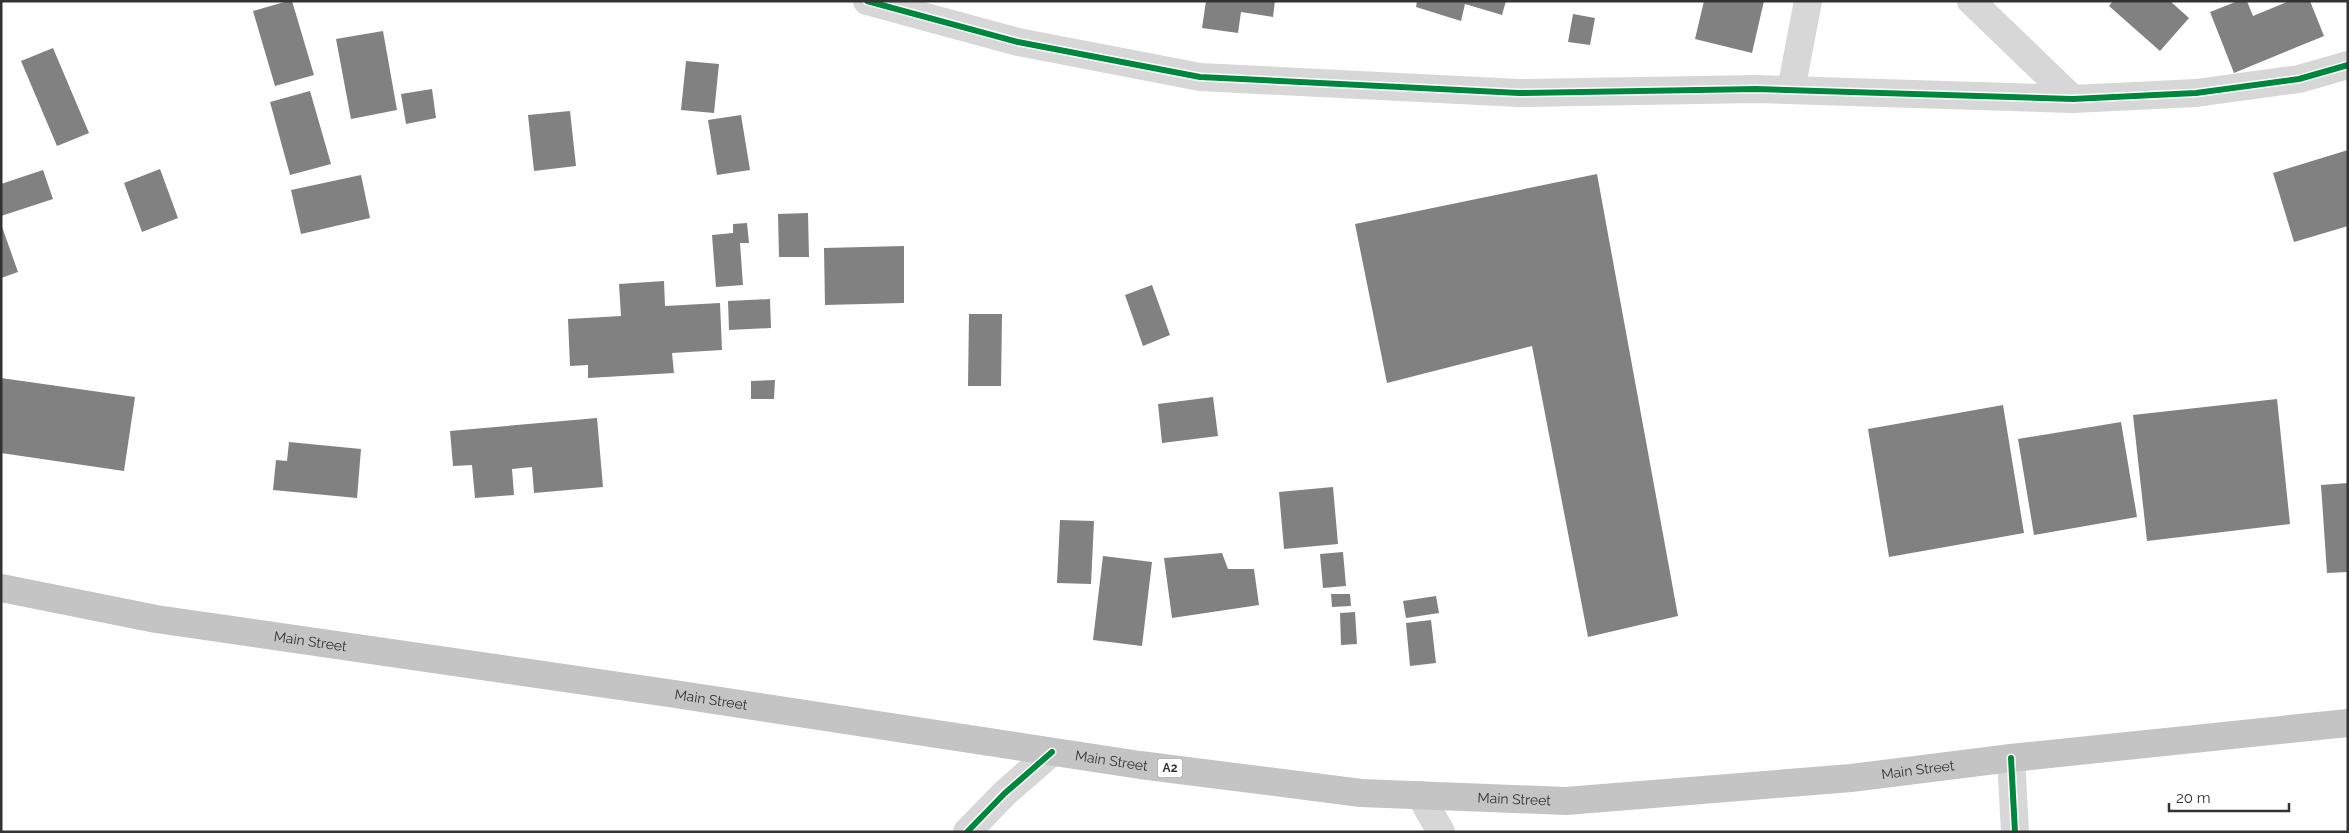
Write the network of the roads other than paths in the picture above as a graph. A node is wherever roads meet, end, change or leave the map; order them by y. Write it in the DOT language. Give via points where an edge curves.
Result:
graph roads {
  1 [pos="867,1"];
  2 [pos="1808,1"];
  3 [pos="1971,1"];
  4 [pos="2348,66"];
  5 [pos="1791,90"];
  6 [pos="2073,99"];
  7 [pos="1,588"];
  8 [pos="2348,723"];
  9 [pos="1052,752"];
  10 [pos="2011,758"];
  11 [pos="1420,796"];
  12 [pos="967,832"];
  13 [pos="1441,832"];
  14 [pos="2016,832"];
  1 -- 5 [label="street" via="1018,42 1200,77 1519,93"];
  2 -- 5 [label="street"];
  3 -- 6 [label="street"];
  4 -- 6 [label="street" via="2299,79 2196,93"];
  5 -- 6 [label="street"];
  7 -- 9 [label="highway, Main Street / A2" via="156,619"];
  8 -- 10 [label="highway, Main Street / A2"];
  9 -- 11 [label="highway, Main Street / A2" via="1361,793"];
  9 -- 12 [label="street"];
  10 -- 11 [label="highway, Main Street / A2" via="1851,778 1566,801"];
  10 -- 14 [label="street"];
  11 -- 13 [label="street"];
}
